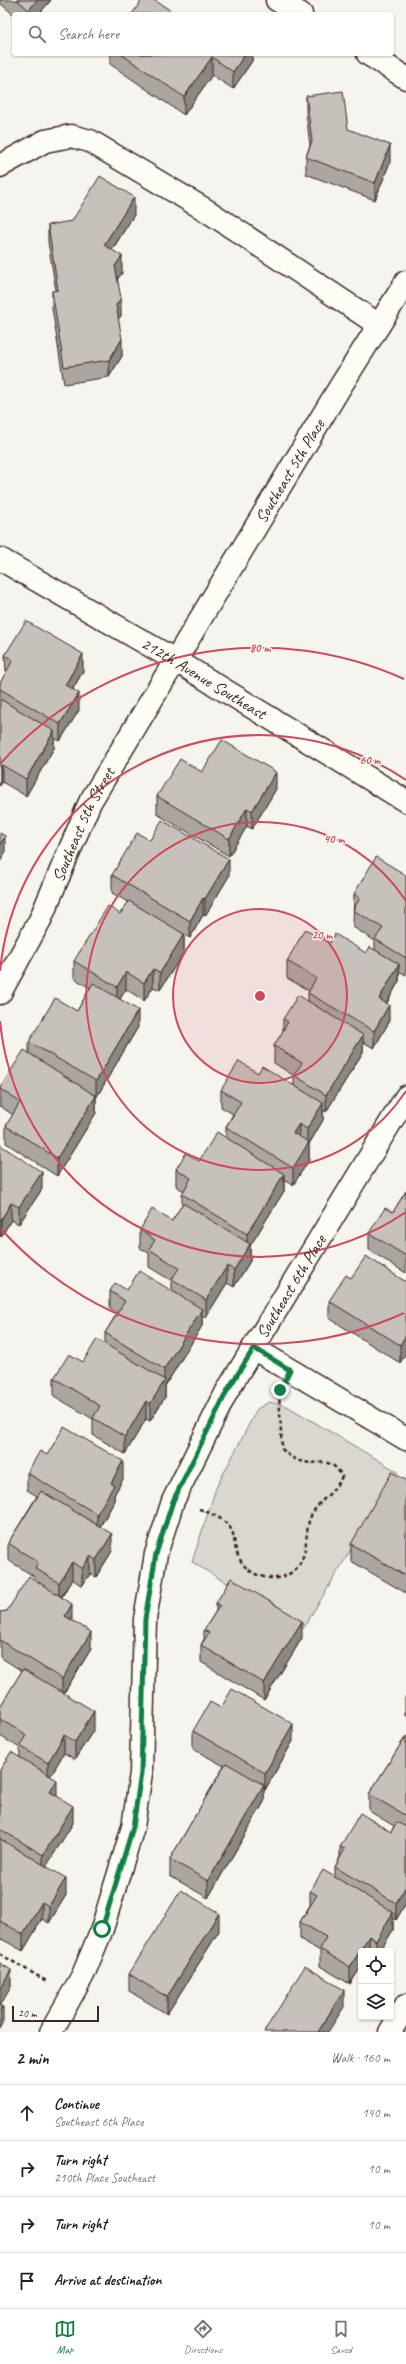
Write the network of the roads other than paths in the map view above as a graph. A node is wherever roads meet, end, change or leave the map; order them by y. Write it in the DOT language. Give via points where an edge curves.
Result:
graph roads {
  1 [pos="277,0"];
  2 [pos="298,12"];
  3 [pos="371,56"];
  4 [pos="406,78"];
  5 [pos="0,166"];
  6 [pos="406,282"];
  7 [pos="379,324"];
  8 [pos="0,560"];
  9 [pos="175,660"];
  10 [pos="406,801"];
  11 [pos="0,993"];
  12 [pos="406,1097"];
  13 [pos="254,1348"];
  14 [pos="406,1440"];
  15 [pos="406,2006"];
  16 [pos="51,2032"];
  17 [pos="390,2032"];
  1 -- 2 [label="street"];
  3 -- 4 [label="street"];
  5 -- 7 [label="street" via="46,141 71,136 90,141 209,212"];
  6 -- 7 [label="street, Southeast 5th Place"];
  7 -- 9 [label="street, Southeast 5th Place"];
  8 -- 9 [label="street, 212th Avenue Southeast"];
  9 -- 10 [label="street, 212th Avenue Southeast"];
  9 -- 11 [label="street, Southeast 5th Street" via="90,802 40,920"];
  12 -- 13 [label="street, Southeast 6th Place"];
  13 -- 14 [label="street"];
  13 -- 16 [label="street, Southeast 6th Place" via="227,1391 173,1501 156,1554 145,1619 141,1773 133,1827 102,1929 83,1975"];
  15 -- 17 [label="street"];
}
